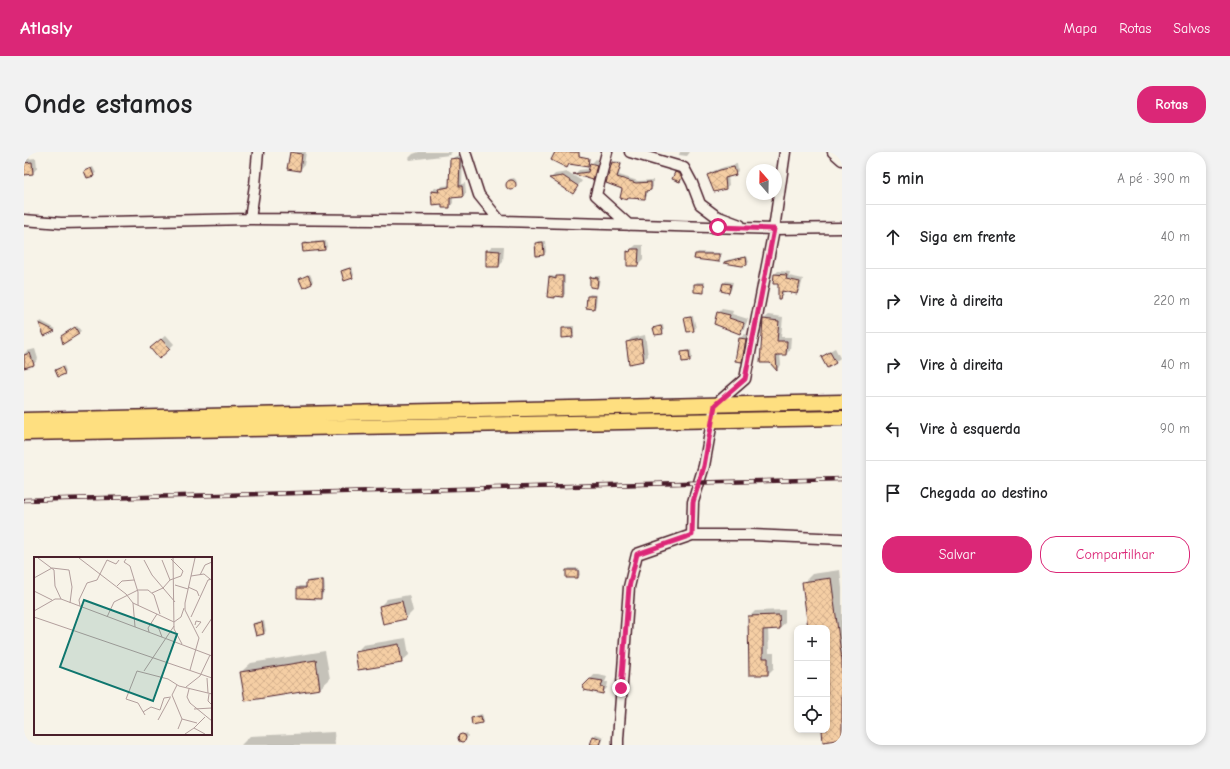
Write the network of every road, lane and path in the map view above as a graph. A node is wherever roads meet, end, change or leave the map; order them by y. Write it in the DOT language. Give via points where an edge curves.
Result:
graph roads {
  1 [pos="258,152"];
  2 [pos="465,152"];
  3 [pos="607,152"];
  4 [pos="630,152"];
  5 [pos="785,152"];
  6 [pos="833,152"];
  7 [pos="842,160"];
  8 [pos="250,219"];
  9 [pos="24,220"];
  10 [pos="500,221"];
  11 [pos="629,225"];
  12 [pos="748,228"];
  13 [pos="842,228"];
  14 [pos="774,229"];
  15 [pos="842,402"];
  16 [pos="715,405"];
  17 [pos="842,418"];
  18 [pos="24,420"];
  19 [pos="711,421"];
  20 [pos="24,433"];
  21 [pos="692,535"];
  22 [pos="842,539"];
  23 [pos="618,745"];
  1 -- 8 [label="street"];
  2 -- 10 [label="street" via="479,195"];
  3 -- 11 [label="street" via="596,195"];
  4 -- 12 [label="street" via="684,168 700,204 716,216"];
  5 -- 14 [label="street"];
  6 -- 7 [label="street"];
  8 -- 9 [label="street" via="61,223"];
  8 -- 10 [label="street"];
  10 -- 11 [label="street"];
  11 -- 12 [label="street"];
  12 -- 14 [label="street"];
  13 -- 14 [label="street"];
  14 -- 16 [label="street" via="745,379"];
  15 -- 16 [label="highway"];
  16 -- 18 [label="highway"];
  16 -- 19 [label="street"];
  17 -- 19 [label="highway"];
  19 -- 20 [label="highway"];
  19 -- 21 [label="street" via="704,466 693,502"];
  21 -- 22 [label="street"];
  21 -- 23 [label="street" via="637,554 629,587"];
}
